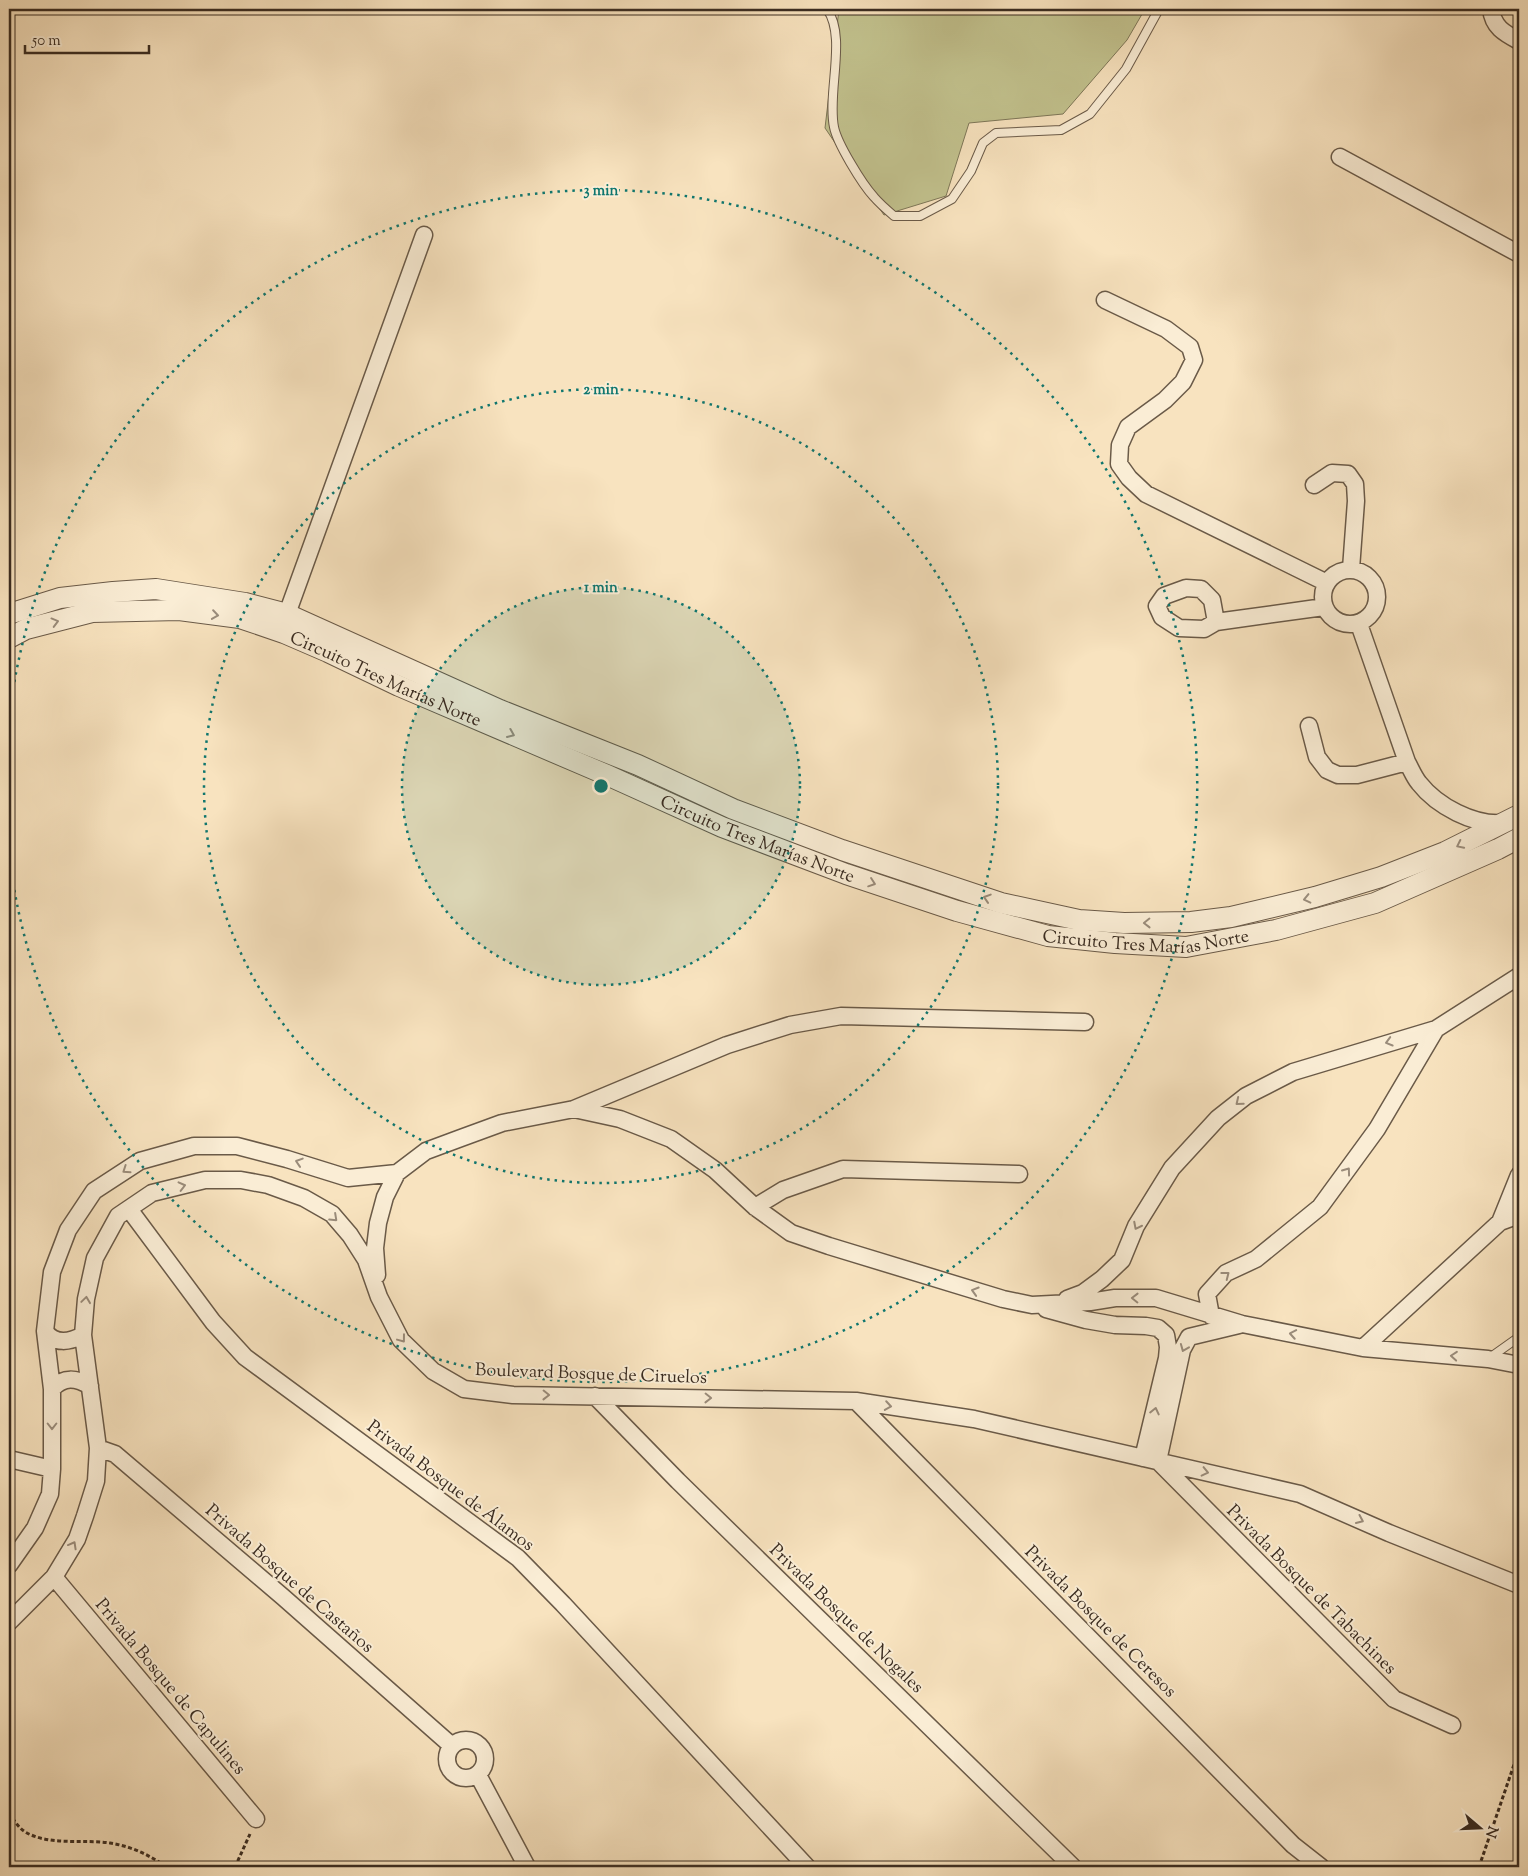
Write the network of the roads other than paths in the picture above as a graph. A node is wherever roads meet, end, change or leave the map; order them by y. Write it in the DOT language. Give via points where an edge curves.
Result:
graph roads {
  1 [pos="828,9"];
  2 [pos="1159,9"];
  3 [pos="1491,9"];
  4 [pos="1519,41"];
  5 [pos="1340,157"];
  6 [pos="424,235"];
  7 [pos="1519,254"];
  8 [pos="1105,300"];
  9 [pos="1314,485"];
  10 [pos="1351,569"];
  11 [pos="1328,582"];
  12 [pos="156,589"];
  13 [pos="1324,607"];
  14 [pos="152,609"];
  15 [pos="9,614"];
  16 [pos="287,614"];
  17 [pos="1216,622"];
  18 [pos="1360,624"];
  19 [pos="9,638"];
  20 [pos="1309,726"];
  21 [pos="1408,762"];
  22 [pos="733,809"];
  23 [pos="1512,819"];
  24 [pos="722,827"];
  25 [pos="1519,838"];
  26 [pos="1519,976"];
  27 [pos="1085,1022"];
  28 [pos="1436,1029"];
  29 [pos="574,1109"];
  30 [pos="397,1173"];
  31 [pos="1018,1174"];
  32 [pos="1519,1175"];
  33 [pos="756,1207"];
  34 [pos="129,1209"];
  35 [pos="1519,1215"];
  36 [pos="1500,1222"];
  37 [pos="378,1297"];
  38 [pos="1054,1304"];
  39 [pos="1032,1305"];
  40 [pos="1211,1316"];
  41 [pos="1242,1324"];
  42 [pos="45,1331"];
  43 [pos="83,1335"];
  44 [pos="1519,1337"];
  45 [pos="1363,1348"];
  46 [pos="1488,1359"];
  47 [pos="1519,1365"];
  48 [pos="90,1386"];
  49 [pos="52,1389"];
  50 [pos="595,1396"];
  51 [pos="856,1401"];
  52 [pos="98,1448"];
  53 [pos="9,1459"];
  54 [pos="1151,1460"];
  55 [pos="52,1469"];
  56 [pos="9,1565"];
  57 [pos="54,1577"];
  58 [pos="1519,1585"];
  59 [pos="9,1622"];
  60 [pos="1452,1725"];
  61 [pos="452,1746"];
  62 [pos="478,1775"];
  63 [pos="256,1820"];
  64 [pos="527,1867"];
  65 [pos="806,1867"];
  66 [pos="1073,1867"];
  67 [pos="1321,1867"];
  1 -- 2 [label="lane" via="833,16 837,36 834,127 845,153 873,197 894,216 920,216 952,199 971,171 983,143 996,133 1061,130 1090,114 1126,69"];
  3 -- 4 [label="street" via="1492,20 1505,34"];
  5 -- 7 [label="street"];
  6 -- 16 [label="street"];
  8 -- 11 [label="street" via="1166,329 1190,347 1194,360 1183,382 1128,428 1120,446 1119,464 1128,478 1146,494"];
  9 -- 10 [label="street" via="1332,473 1348,474 1355,484"];
  10 -- 11 [label="street" via="1338,572"];
  10 -- 18 [label="street" via="1370,578 1377,591 1378,601 1374,610"];
  11 -- 13 [label="street" via="1322,598"];
  12 -- 14 [label="street"];
  12 -- 15 [label="street, Circuito Tres Marías Norte" via="60,598"];
  12 -- 16 [label="street, Circuito Tres Marías Norte" via="245,602"];
  13 -- 17 [label="street"];
  13 -- 18 [label="street" via="1331,618 1343,624"];
  19 -- 14 [label="street, Circuito Tres Marías Norte, one-way" via="26,629 92,612"];
  14 -- 24 [label="street, Circuito Tres Marías Norte, one-way" via="240,618 284,633"];
  16 -- 22 [label="street, Circuito Tres Marías Norte" via="500,710 638,765"];
  18 -- 21 [label="street"];
  20 -- 21 [label="street" via="1317,756 1327,770 1338,775 1357,775"];
  21 -- 23 [label="street" via="1418,782 1435,799 1461,814 1490,824"];
  23 -- 22 [label="street, Circuito Tres Marías Norte, one-way" via="1445,852 1315,898 1231,917 1191,922 1124,923 1078,920 1000,903"];
  22 -- 24 [label="street"];
  24 -- 25 [label="street, Circuito Tres Marías Norte, one-way" via="957,912 1048,936 1186,947 1276,930 1375,903"];
  26 -- 28 [label="street"];
  27 -- 29 [label="street" via="841,1016 790,1025 727,1046"];
  28 -- 38 [label="street, one-way" via="1293,1072 1246,1096 1218,1118 1172,1168 1136,1226 1122,1260 1083,1293"];
  40 -- 28 [label="street, one-way" via="1207,1294 1226,1273 1256,1259 1320,1207 1376,1129"];
  29 -- 30 [label="street" via="502,1123 426,1151"];
  29 -- 33 [label="street" via="620,1119 670,1139 715,1170"];
  30 -- 37 [label="street" via="385,1197 378,1223 375,1248"];
  30 -- 42 [label="street, one-way" via="348,1178 237,1146 194,1146 140,1161 94,1191 68,1230 52,1272"];
  31 -- 33 [label="street" via="843,1169 783,1190"];
  32 -- 36 [label="street"];
  39 -- 33 [label="street, one-way" via="1003,1299 791,1233"];
  34 -- 37 [label="street, Boulevard Bosque de Ciruelos, one-way" via="152,1193 205,1180 241,1180 268,1185 304,1198 332,1214 366,1260"];
  43 -- 34 [label="street, Boulevard Bosque de Ciruelos, one-way" via="86,1299 95,1258 118,1216"];
  34 -- 65 [label="street, Privada Bosque de Álamos" via="213,1322 245,1358 518,1558"];
  35 -- 36 [label="street"];
  36 -- 45 [label="street"];
  37 -- 50 [label="street, Boulevard Bosque de Ciruelos, one-way" via="401,1340 433,1370 464,1389 513,1395"];
  38 -- 39 [label="street"];
  40 -- 38 [label="street, one-way" via="1156,1298"];
  54 -- 39 [label="street, one-way" via="1167,1358 1166,1335 1158,1328 1086,1320"];
  40 -- 41 [label="street"];
  45 -- 41 [label="street, one-way"];
  41 -- 54 [label="street, one-way" via="1189,1337 1182,1350"];
  42 -- 43 [label="street" via="49,1337 60,1341"];
  42 -- 49 [label="street"];
  43 -- 48 [label="street, Boulevard Bosque de Ciruelos"];
  44 -- 46 [label="lane"];
  46 -- 45 [label="street, one-way"];
  46 -- 47 [label="street"];
  48 -- 49 [label="street" via="69,1379 58,1382"];
  48 -- 52 [label="street, Boulevard Bosque de Ciruelos"];
  49 -- 55 [label="street, one-way"];
  50 -- 51 [label="street, Boulevard Bosque de Ciruelos, one-way"];
  50 -- 66 [label="street, Privada Bosque de Nogales"];
  51 -- 54 [label="street, Boulevard Bosque de Ciruelos, one-way" via="974,1419"];
  51 -- 67 [label="street, Privada Bosque de Ceresos" via="1293,1845"];
  57 -- 52 [label="street, Boulevard Bosque de Ciruelos, one-way" via="77,1539 85,1516 96,1481"];
  52 -- 61 [label="street, Privada Bosque de Castaños" via="115,1454"];
  53 -- 55 [label="street"];
  54 -- 58 [label="street, Boulevard Bosque de Ciruelos, one-way" via="1300,1494"];
  54 -- 60 [label="street, Privada Bosque de Tabachines" via="1394,1699"];
  55 -- 56 [label="street" via="50,1494 35,1528"];
  57 -- 59 [label="street, Boulevard Bosque de Ciruelos"];
  57 -- 63 [label="street, Privada Bosque de Capulines"];
  61 -- 62 [label="street" via="447,1759 453,1773 462,1778"];
  61 -- 62 [label="street" via="463,1740 477,1742 482,1747 485,1765"];
  62 -- 64 [label="street"];
}
